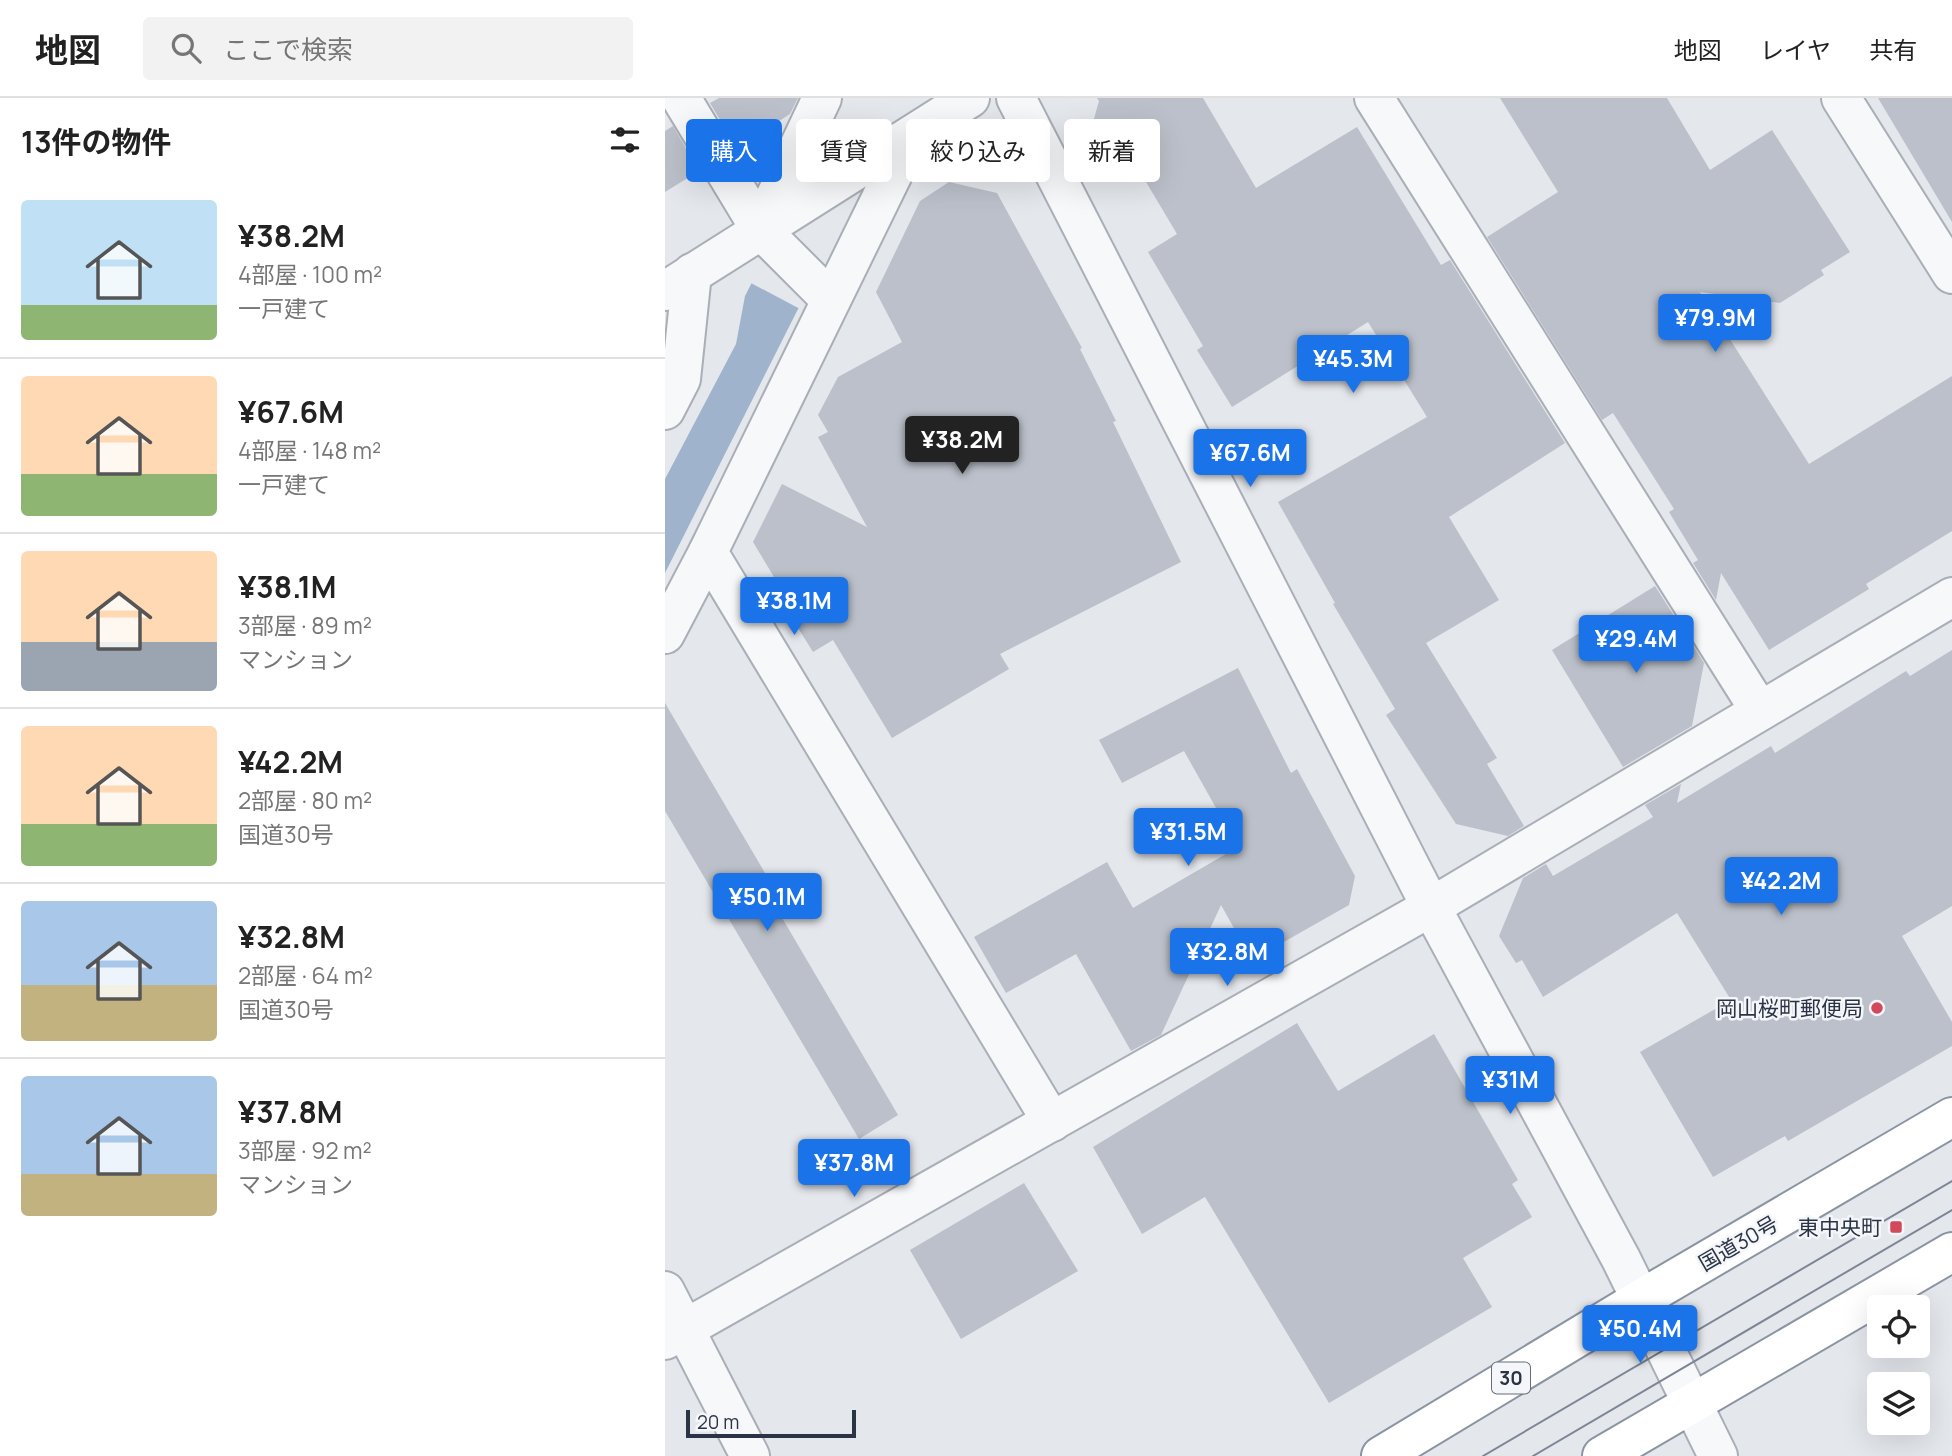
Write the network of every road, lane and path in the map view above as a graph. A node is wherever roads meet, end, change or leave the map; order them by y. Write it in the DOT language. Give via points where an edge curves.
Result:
graph roads {
  1 [pos="681,98"];
  2 [pos="822,98"];
  3 [pos="970,98"];
  4 [pos="1016,98"];
  5 [pos="1374,98"];
  6 [pos="1841,98"];
  7 [pos="937,119"];
  8 [pos="906,139"];
  9 [pos="906,145"];
  10 [pos="775,227"];
  11 [pos="1952,274"];
  12 [pos="679,282"];
  13 [pos="820,288"];
  14 [pos="665,410"];
  15 [pos="708,552"];
  16 [pos="1952,597"];
  17 [pos="665,634"];
  18 [pos="1760,711"];
  19 [pos="1431,907"];
  20 [pos="1952,1117"];
  21 [pos="1052,1122"];
  22 [pos="1952,1252"];
  23 [pos="665,1292"];
  24 [pos="1641,1300"];
  25 [pos="675,1334"];
  26 [pos="1692,1404"];
  27 [pos="750,1456"];
  28 [pos="1381,1456"];
  29 [pos="1602,1456"];
  30 [pos="1718,1456"];
  1 -- 10 [label="street"];
  2 -- 10 [label="street"];
  3 -- 7 [label="street"];
  4 -- 19 [label="street"];
  5 -- 18 [label="street"];
  6 -- 11 [label="street"];
  8 -- 10 [label="street"];
  9 -- 13 [label="street"];
  10 -- 12 [label="street"];
  10 -- 13 [label="street"];
  12 -- 14 [label="street" via="681,379"];
  13 -- 15 [label="street"];
  15 -- 17 [label="street"];
  15 -- 21 [label="street"];
  16 -- 18 [label="street"];
  18 -- 19 [label="street"];
  19 -- 21 [label="street"];
  19 -- 24 [label="street"];
  20 -- 24 [label="highway, 国道30号 / 30"];
  21 -- 25 [label="street"];
  22 -- 26 [label="highway"];
  23 -- 25 [label="street"];
  24 -- 26 [label="street"];
  24 -- 28 [label="highway, 国道30号 / 30"];
  25 -- 27 [label="street"];
  26 -- 29 [label="highway"];
  26 -- 30 [label="street"];
}
